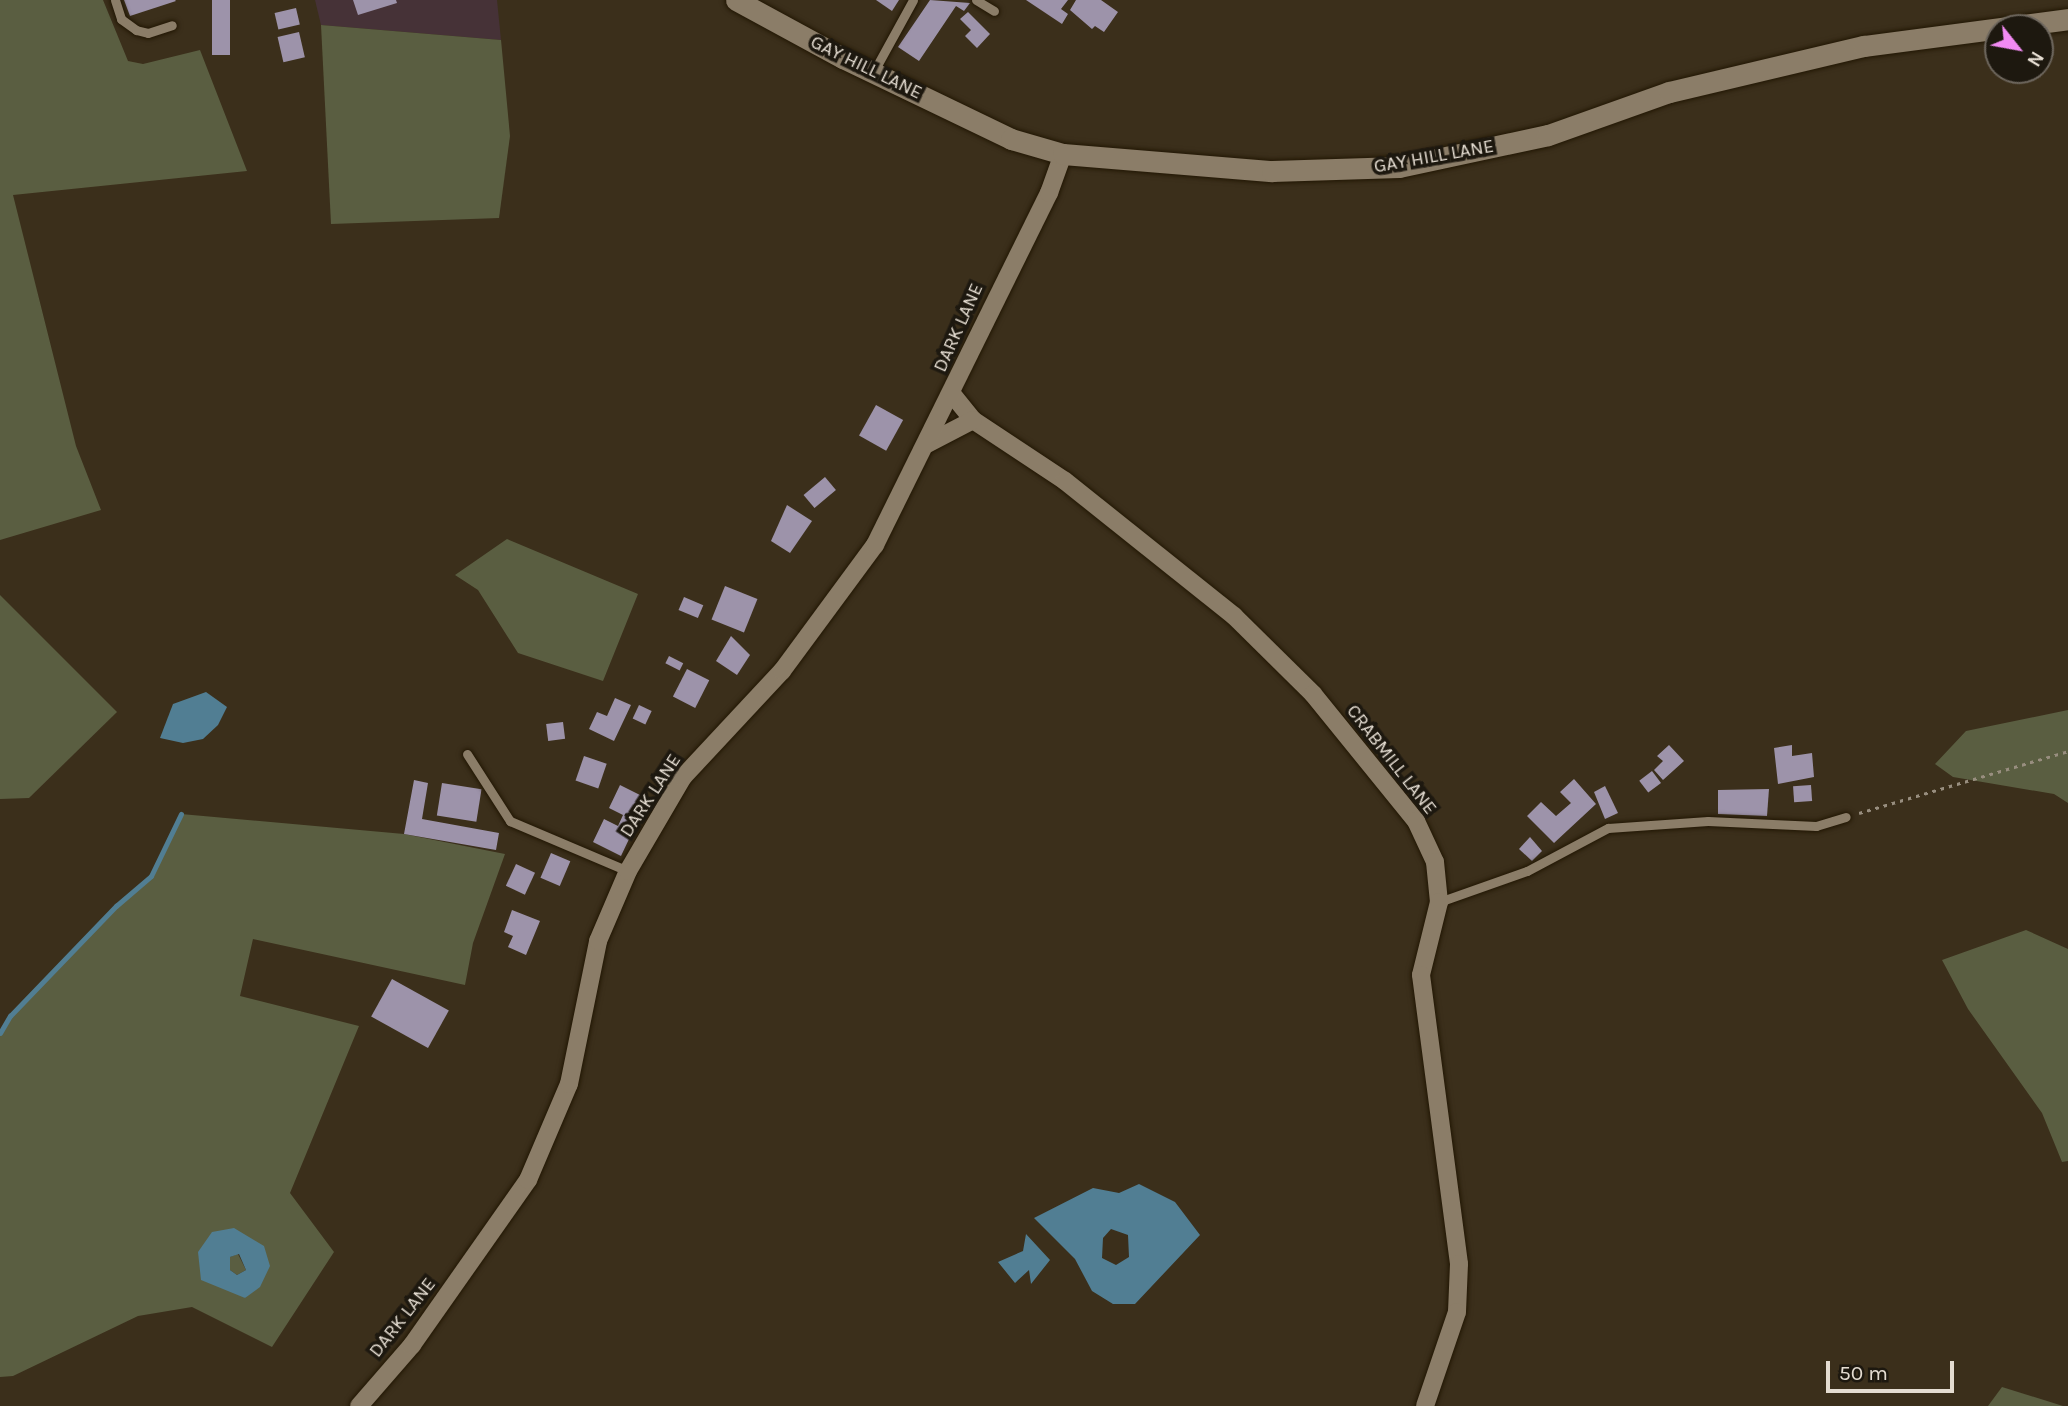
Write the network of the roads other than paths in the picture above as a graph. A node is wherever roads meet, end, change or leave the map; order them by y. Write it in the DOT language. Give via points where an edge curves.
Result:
graph roads {
  1 [pos="115,0"];
  2 [pos="736,0"];
  3 [pos="913,0"];
  4 [pos="976,0"];
  5 [pos="994,11"];
  6 [pos="2068,19"];
  7 [pos="172,25"];
  8 [pos="873,73"];
  9 [pos="1063,154"];
  10 [pos="952,394"];
  11 [pos="973,420"];
  12 [pos="927,444"];
  13 [pos="467,754"];
  14 [pos="1846,817"];
  15 [pos="628,871"];
  16 [pos="1439,902"];
  17 [pos="359,1406"];
  18 [pos="1424,1406"];
  1 -- 7 [label="lane" via="121,19 136,30 148,33"];
  2 -- 8 [label="street, GAY HILL LANE"];
  3 -- 8 [label="lane"];
  4 -- 5 [label="lane"];
  6 -- 9 [label="street, GAY HILL LANE" via="1864,46 1669,92 1548,135 1399,167 1272,171"];
  8 -- 9 [label="street, GAY HILL LANE" via="1011,139"];
  9 -- 10 [label="street, DARK LANE" via="1049,193 983,320"];
  10 -- 11 [label="street, CRABMILL LANE"];
  10 -- 12 [label="street, DARK LANE"];
  11 -- 12 [label="street"];
  11 -- 16 [label="street, CRABMILL LANE" via="1065,481 1171,563 1234,615 1313,694 1416,821 1435,862"];
  12 -- 15 [label="street, DARK LANE" via="875,545 782,671 683,778"];
  13 -- 15 [label="lane" via="510,821"];
  14 -- 16 [label="lane" via="1815,826 1708,821 1608,828 1527,871"];
  15 -- 17 [label="street, DARK LANE" via="598,941 569,1084 528,1180 412,1345"];
  16 -- 18 [label="street, CRABMILL LANE" via="1421,975 1459,1264 1457,1312"];
}
